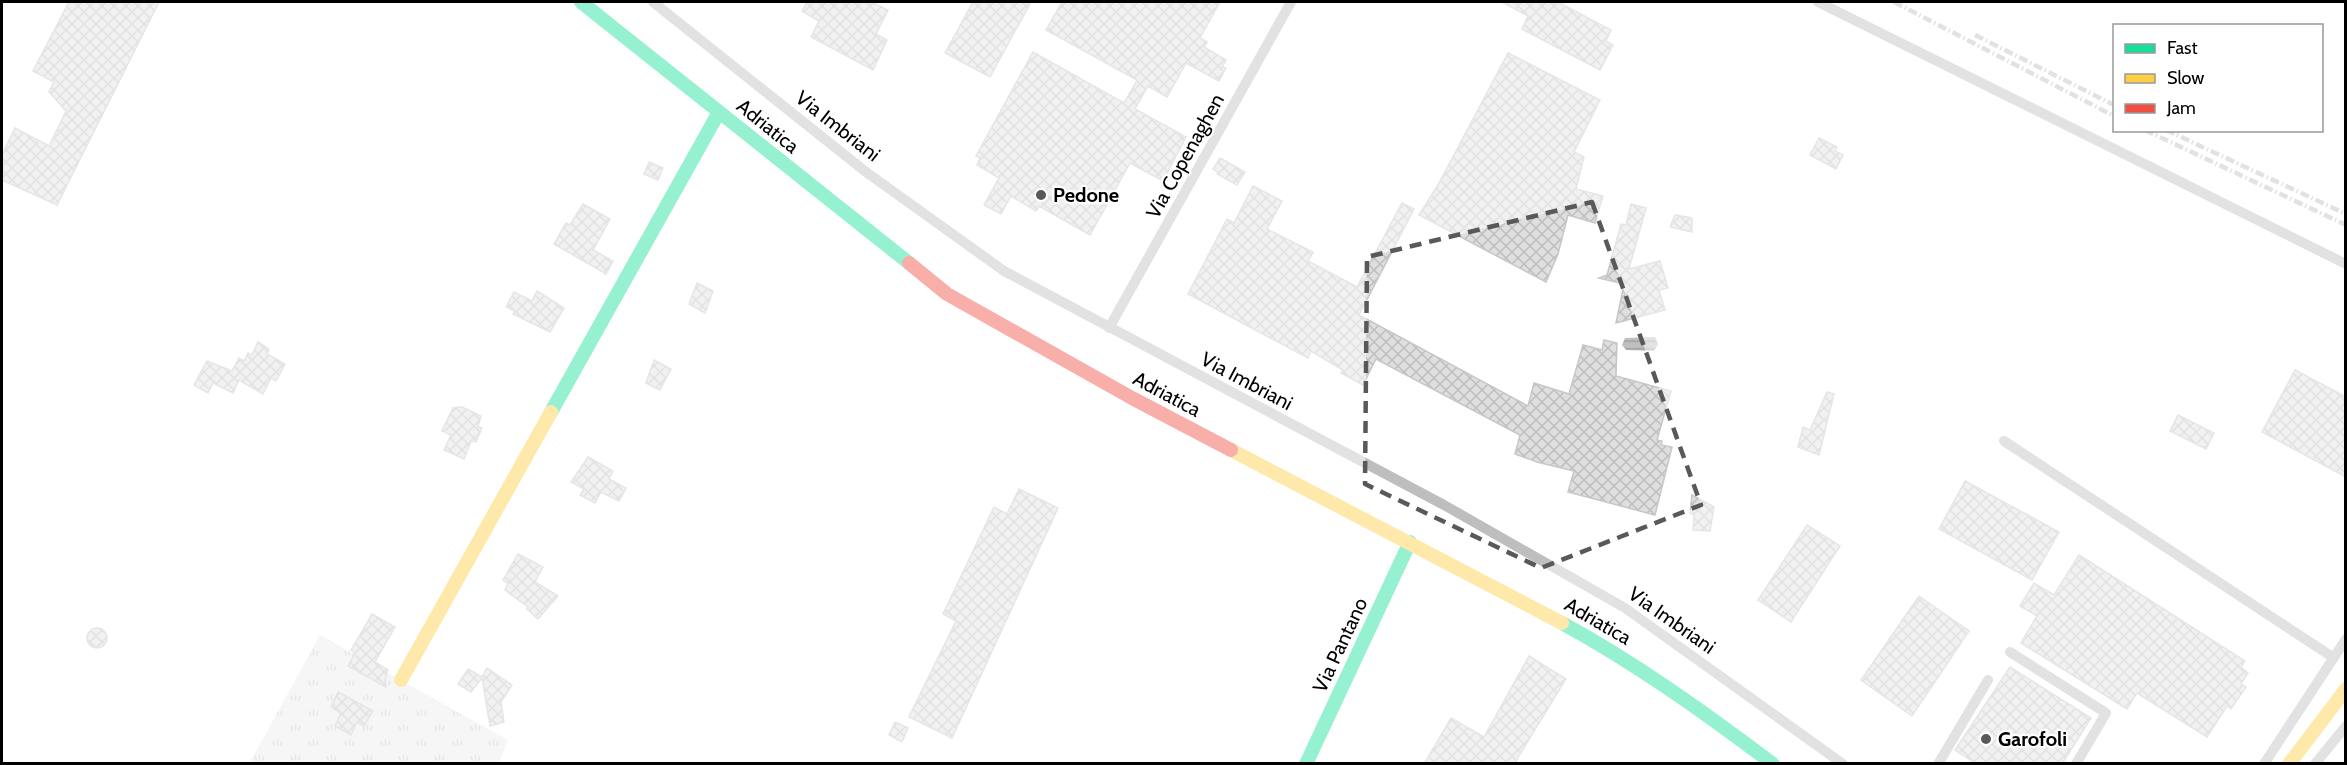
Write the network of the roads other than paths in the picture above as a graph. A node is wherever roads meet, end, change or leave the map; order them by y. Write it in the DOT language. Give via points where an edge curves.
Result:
graph roads {
  1 [pos="581,2"];
  2 [pos="653,2"];
  3 [pos="1291,2"];
  4 [pos="1818,2"];
  5 [pos="719,112"];
  6 [pos="2346,264"];
  7 [pos="1109,328"];
  8 [pos="2004,441"];
  9 [pos="1410,542"];
  10 [pos="2346,639"];
  11 [pos="2010,652"];
  12 [pos="2334,658"];
  13 [pos="401,680"];
  14 [pos="1988,680"];
  15 [pos="2346,689"];
  16 [pos="2346,726"];
  17 [pos="1306,764"];
  18 [pos="1773,764"];
  19 [pos="1843,764"];
  20 [pos="1938,764"];
  21 [pos="2076,764"];
  22 [pos="2264,764"];
  23 [pos="2289,764"];
  24 [pos="2315,764"];
  1 -- 5 [label="main road, Adriatica"];
  2 -- 7 [label="lane, Via Imbriani" via="866,172 967,245 1004,271"];
  3 -- 7 [label="lane, Via Copenaghen"];
  4 -- 6 [label="lane"];
  5 -- 9 [label="main road, Adriatica" via="947,294 1132,398"];
  5 -- 13 [label="main road"];
  7 -- 19 [label="lane, Via Imbriani" via="1444,505 1625,608"];
  8 -- 12 [label="lane"];
  9 -- 17 [label="main road, Via Pantano"];
  9 -- 18 [label="main road, Adriatica" via="1618,654"];
  10 -- 12 [label="lane"];
  11 -- 21 [label="lane" via="2106,713"];
  12 -- 22 [label="lane"];
  14 -- 20 [label="lane"];
  15 -- 23 [label="main road"];
  16 -- 24 [label="lane"];
}
